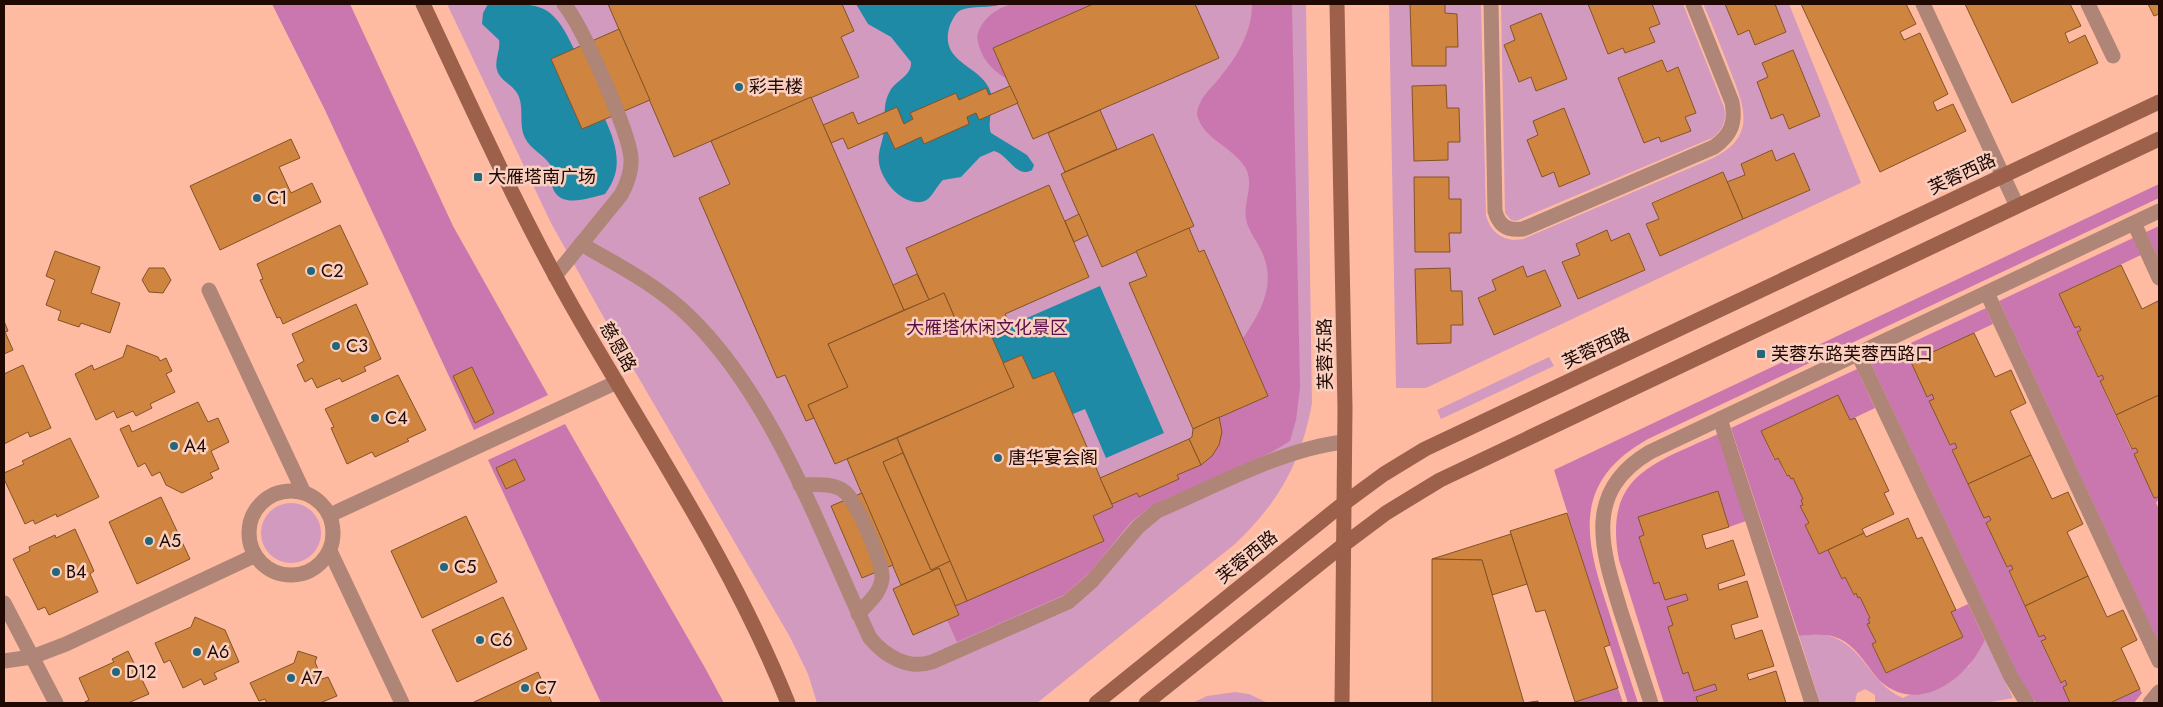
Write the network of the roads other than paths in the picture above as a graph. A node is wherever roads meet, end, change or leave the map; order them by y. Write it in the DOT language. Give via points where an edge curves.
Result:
graph roads {
  1 [pos="423,4"];
  2 [pos="564,4"];
  3 [pos="1337,4"];
  4 [pos="1491,4"];
  5 [pos="1693,4"];
  6 [pos="1923,4"];
  7 [pos="2088,4"];
  8 [pos="2113,56"];
  9 [pos="2159,102"];
  10 [pos="2159,139"];
  11 [pos="2003,176"];
  12 [pos="2018,206"];
  13 [pos="2159,212"];
  14 [pos="2134,223"];
  15 [pos="581,244"];
  16 [pos="555,276"];
  17 [pos="2159,278"];
  18 [pos="209,290"];
  19 [pos="1987,293"];
  20 [pos="1858,354"];
  21 [pos="616,382"];
  22 [pos="1720,419"];
  23 [pos="1344,442"];
  24 [pos="800,485"];
  25 [pos="303,491"];
  26 [pos="1343,504"];
  27 [pos="330,515"];
  28 [pos="1342,546"];
  29 [pos="330,551"];
  30 [pos="254,556"];
  31 [pos="4,603"];
  32 [pos="858,614"];
  33 [pos="32,657"];
  34 [pos="4,661"];
  35 [pos="2159,662"];
  36 [pos="2159,692"];
  37 [pos="56,703"];
  38 [pos="402,703"];
  39 [pos="788,703"];
  40 [pos="1096,703"];
  41 [pos="1146,703"];
  42 [pos="1342,703"];
  43 [pos="1651,703"];
  44 [pos="1812,703"];
  45 [pos="2027,703"];
  46 [pos="2150,703"];
  1 -- 16 [label="main road, 慈恩路" via="517,204"];
  2 -- 15 [label="street" via="585,40 627,138 632,161 621,195"];
  3 -- 23 [label="main road, 芙蓉东路"];
  4 -- 5 [label="street" via="1495,210 1504,228 1513,231 1725,140 1735,116 1732,102"];
  6 -- 11 [label="street"];
  7 -- 8 [label="street"];
  9 -- 11 [label="main road, 芙蓉西路"];
  10 -- 12 [label="main road"];
  11 -- 12 [label="street"];
  11 -- 26 [label="main road, 芙蓉西路" via="1425,449"];
  12 -- 28 [label="main road" via="1440,480 1392,509"];
  13 -- 14 [label="street"];
  14 -- 17 [label="street"];
  14 -- 19 [label="street"];
  15 -- 16 [label="street"];
  15 -- 24 [label="street" via="658,290 691,317 720,349 744,384"];
  16 -- 21 [label="main road, 慈恩路"];
  18 -- 25 [label="street"];
  19 -- 20 [label="street"];
  19 -- 35 [label="street"];
  20 -- 22 [label="street"];
  20 -- 45 [label="street" via="2010,677"];
  21 -- 27 [label="street"];
  21 -- 39 [label="main road, 慈恩路" via="742,599"];
  22 -- 43 [label="street" via="1637,459 1610,492 1602,520 1608,569"];
  22 -- 44 [label="street"];
  23 -- 26 [label="main road, 芙蓉东路"];
  23 -- 32 [label="street" via="1294,452 1157,512 1138,527 1092,581 1068,602 932,662 908,664 885,653 870,638"];
  24 -- 32 [label="street"];
  24 -- 32 [label="street" via="831,486 844,491 859,514 881,566 882,579 877,593"];
  25 -- 27 [label="street" via="320,501"];
  25 -- 30 [label="street" via="273,494 259,504 251,518 248,534"];
  26 -- 28 [label="main road, 芙蓉东路"];
  26 -- 40 [label="main road, 芙蓉西路"];
  27 -- 29 [label="street" via="334,531"];
  28 -- 41 [label="main road"];
  28 -- 42 [label="main road, 芙蓉东路"];
  29 -- 30 [label="street" via="323,562 309,572 293,576 276,573"];
  29 -- 38 [label="street"];
  30 -- 33 [label="street"];
  31 -- 33 [label="street"];
  33 -- 34 [label="street"];
  33 -- 37 [label="street"];
  36 -- 46 [label="street"];
}
